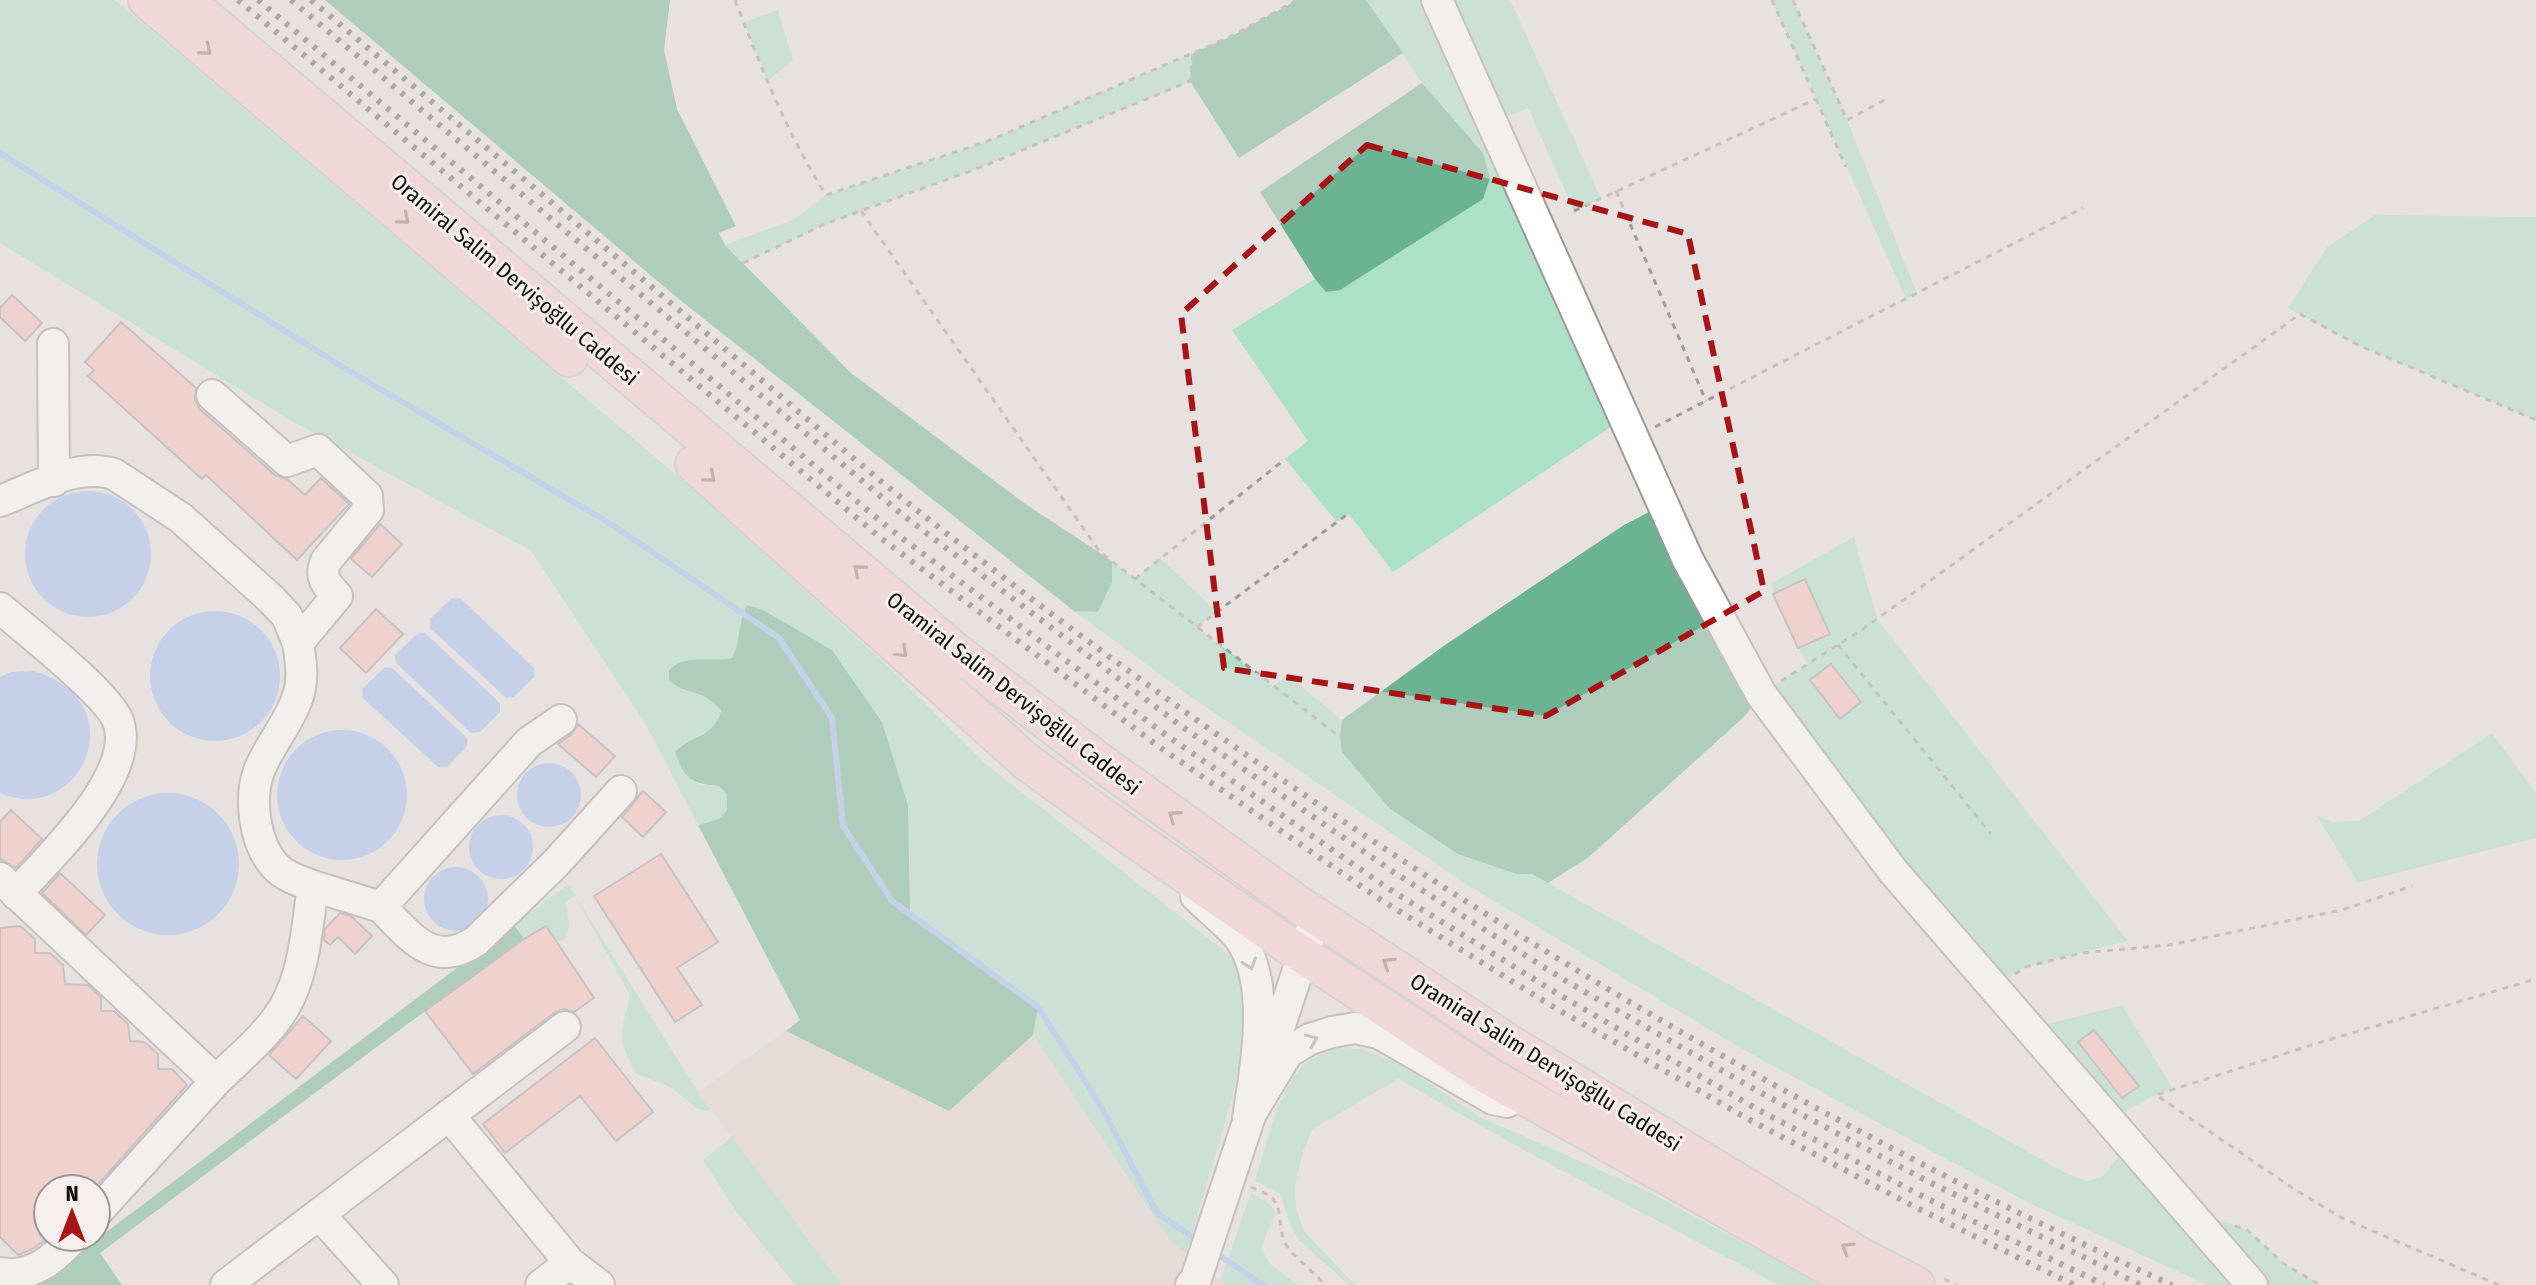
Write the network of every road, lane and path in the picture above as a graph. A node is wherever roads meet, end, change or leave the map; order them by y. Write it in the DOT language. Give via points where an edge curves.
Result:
graph roads {
  1 [pos="147,0"];
  2 [pos="185,0"];
  3 [pos="735,0"];
  4 [pos="1297,0"];
  5 [pos="1437,0"];
  6 [pos="1772,0"];
  7 [pos="1793,0"];
  8 [pos="1193,53"];
  9 [pos="1888,98"];
  10 [pos="1816,99"];
  11 [pos="1846,167"];
  12 [pos="1616,191"];
  13 [pos="2083,208"];
  14 [pos="861,211"];
  15 [pos="1574,211"];
  16 [pos="743,263"];
  17 [pos="53,344"];
  18 [pos="212,395"];
  19 [pos="1706,401"];
  20 [pos="2536,420"];
  21 [pos="1633,438"];
  22 [pos="1285,459"];
  23 [pos="54,481"];
  24 [pos="0,501"];
  25 [pos="1349,513"];
  26 [pos="1135,579"];
  27 [pos="6,625"];
  28 [pos="1197,627"];
  29 [pos="298,643"];
  30 [pos="1838,645"];
  31 [pos="1761,694"];
  32 [pos="561,720"];
  33 [pos="1340,737"];
  34 [pos="621,791"];
  35 [pos="1991,834"];
  36 [pos="1143,845"];
  37 [pos="8,886"];
  38 [pos="313,886"];
  39 [pos="2412,886"];
  40 [pos="381,907"];
  41 [pos="1316,916"];
  42 [pos="1302,954"];
  43 [pos="2536,979"];
  44 [pos="1995,987"];
  45 [pos="565,1027"];
  46 [pos="216,1081"];
  47 [pos="1552,1112"];
  48 [pos="449,1115"];
  49 [pos="1248,1118"];
  50 [pos="1227,1183"];
  51 [pos="112,1195"];
  52 [pos="319,1214"];
  53 [pos="2196,1220"];
  54 [pos="55,1253"];
  55 [pos="570,1263"];
  56 [pos="0,1273"];
  57 [pos="1925,1279"];
  58 [pos="1194,1282"];
  59 [pos="226,1285"];
  60 [pos="383,1285"];
  61 [pos="541,1285"];
  62 [pos="599,1285"];
  63 [pos="1326,1285"];
  64 [pos="1861,1285"];
  65 [pos="1956,1285"];
  66 [pos="2252,1285"];
  67 [pos="2320,1285"];
  68 [pos="2499,1285"];
  1 -- 36 [label="main road, Oramiral Salim Dervişoğllu Caddesi, one-way" via="728,493 1028,763"];
  41 -- 2 [label="main road, Oramiral Salim Dervişoğllu Caddesi, one-way" via="954,650"];
  3 -- 8 [label="path" via="802,156 826,195 988,141"];
  4 -- 8 [label="path"];
  5 -- 21 [label="street"];
  6 -- 10 [label="path"];
  7 -- 9 [label="path" via="1847,120"];
  8 -- 14 [label="path" via="1190,81"];
  10 -- 11 [label="path"];
  10 -- 12 [label="path"];
  12 -- 15 [label="path"];
  12 -- 19 [label="path"];
  13 -- 19 [label="path"];
  14 -- 16 [label="path"];
  14 -- 26 [label="path" via="1100,552"];
  17 -- 23 [label="street"];
  18 -- 29 [label="street" via="287,461 318,450 367,496 368,510 323,569 326,585 337,596"];
  19 -- 21 [label="path"];
  20 -- 30 [label="path" via="2360,346 2300,314"];
  21 -- 31 [label="street" via="1688,560"];
  22 -- 26 [label="path"];
  23 -- 24 [label="street"];
  23 -- 29 [label="street" via="103,471 140,489 181,518 271,599 287,616"];
  25 -- 28 [label="path"];
  26 -- 28 [label="path"];
  27 -- 37 [label="street" via="101,696 121,736 98,801"];
  28 -- 33 [label="path"];
  29 -- 38 [label="street" via="298,697 259,770 254,800 260,835 273,864"];
  30 -- 31 [label="path"];
  30 -- 35 [label="path"];
  31 -- 44 [label="street" via="1893,871"];
  32 -- 40 [label="street" via="529,742"];
  34 -- 40 [label="street" via="556,863 462,951 424,947"];
  36 -- 42 [label="main road, Oramiral Salim Dervişoğllu Caddesi"];
  36 -- 49 [label="street, one-way" via="1237,936 1248,954 1258,1028"];
  37 -- 46 [label="street"];
  38 -- 40 [label="street"];
  38 -- 46 [label="street" via="301,963 284,1008"];
  39 -- 44 [label="path" via="2342,910 2196,940 2055,959 2025,967"];
  41 -- 42 [label="street"];
  57 -- 41 [label="main road, Oramiral Salim Dervişoğllu Caddesi, one-way" via="1860,1256 1512,1045"];
  42 -- 47 [label="main road, Oramiral Salim Dervişoğllu Caddesi"];
  42 -- 49 [label="street"];
  43 -- 68 [label="path" via="2156,1095 2342,1218"];
  44 -- 53 [label="street"];
  45 -- 48 [label="street"];
  46 -- 51 [label="street"];
  49 -- 47 [label="street, one-way" via="1288,1052 1310,1039 1355,1028 1379,1033 1493,1099"];
  47 -- 64 [label="main road, Oramiral Salim Dervişoğllu Caddesi"];
  48 -- 52 [label="street"];
  48 -- 55 [label="street"];
  49 -- 50 [label="street"];
  50 -- 58 [label="street"];
  50 -- 63 [label="path" via="1271,1196 1278,1206 1283,1240"];
  52 -- 59 [label="street"];
  52 -- 60 [label="street"];
  53 -- 66 [label="street"];
  53 -- 67 [label="path" via="2247,1230 2284,1264"];
  54 -- 56 [label="street" via="36,1269"];
  55 -- 61 [label="street"];
  55 -- 62 [label="street"];
  57 -- 65 [label="path"];
}
